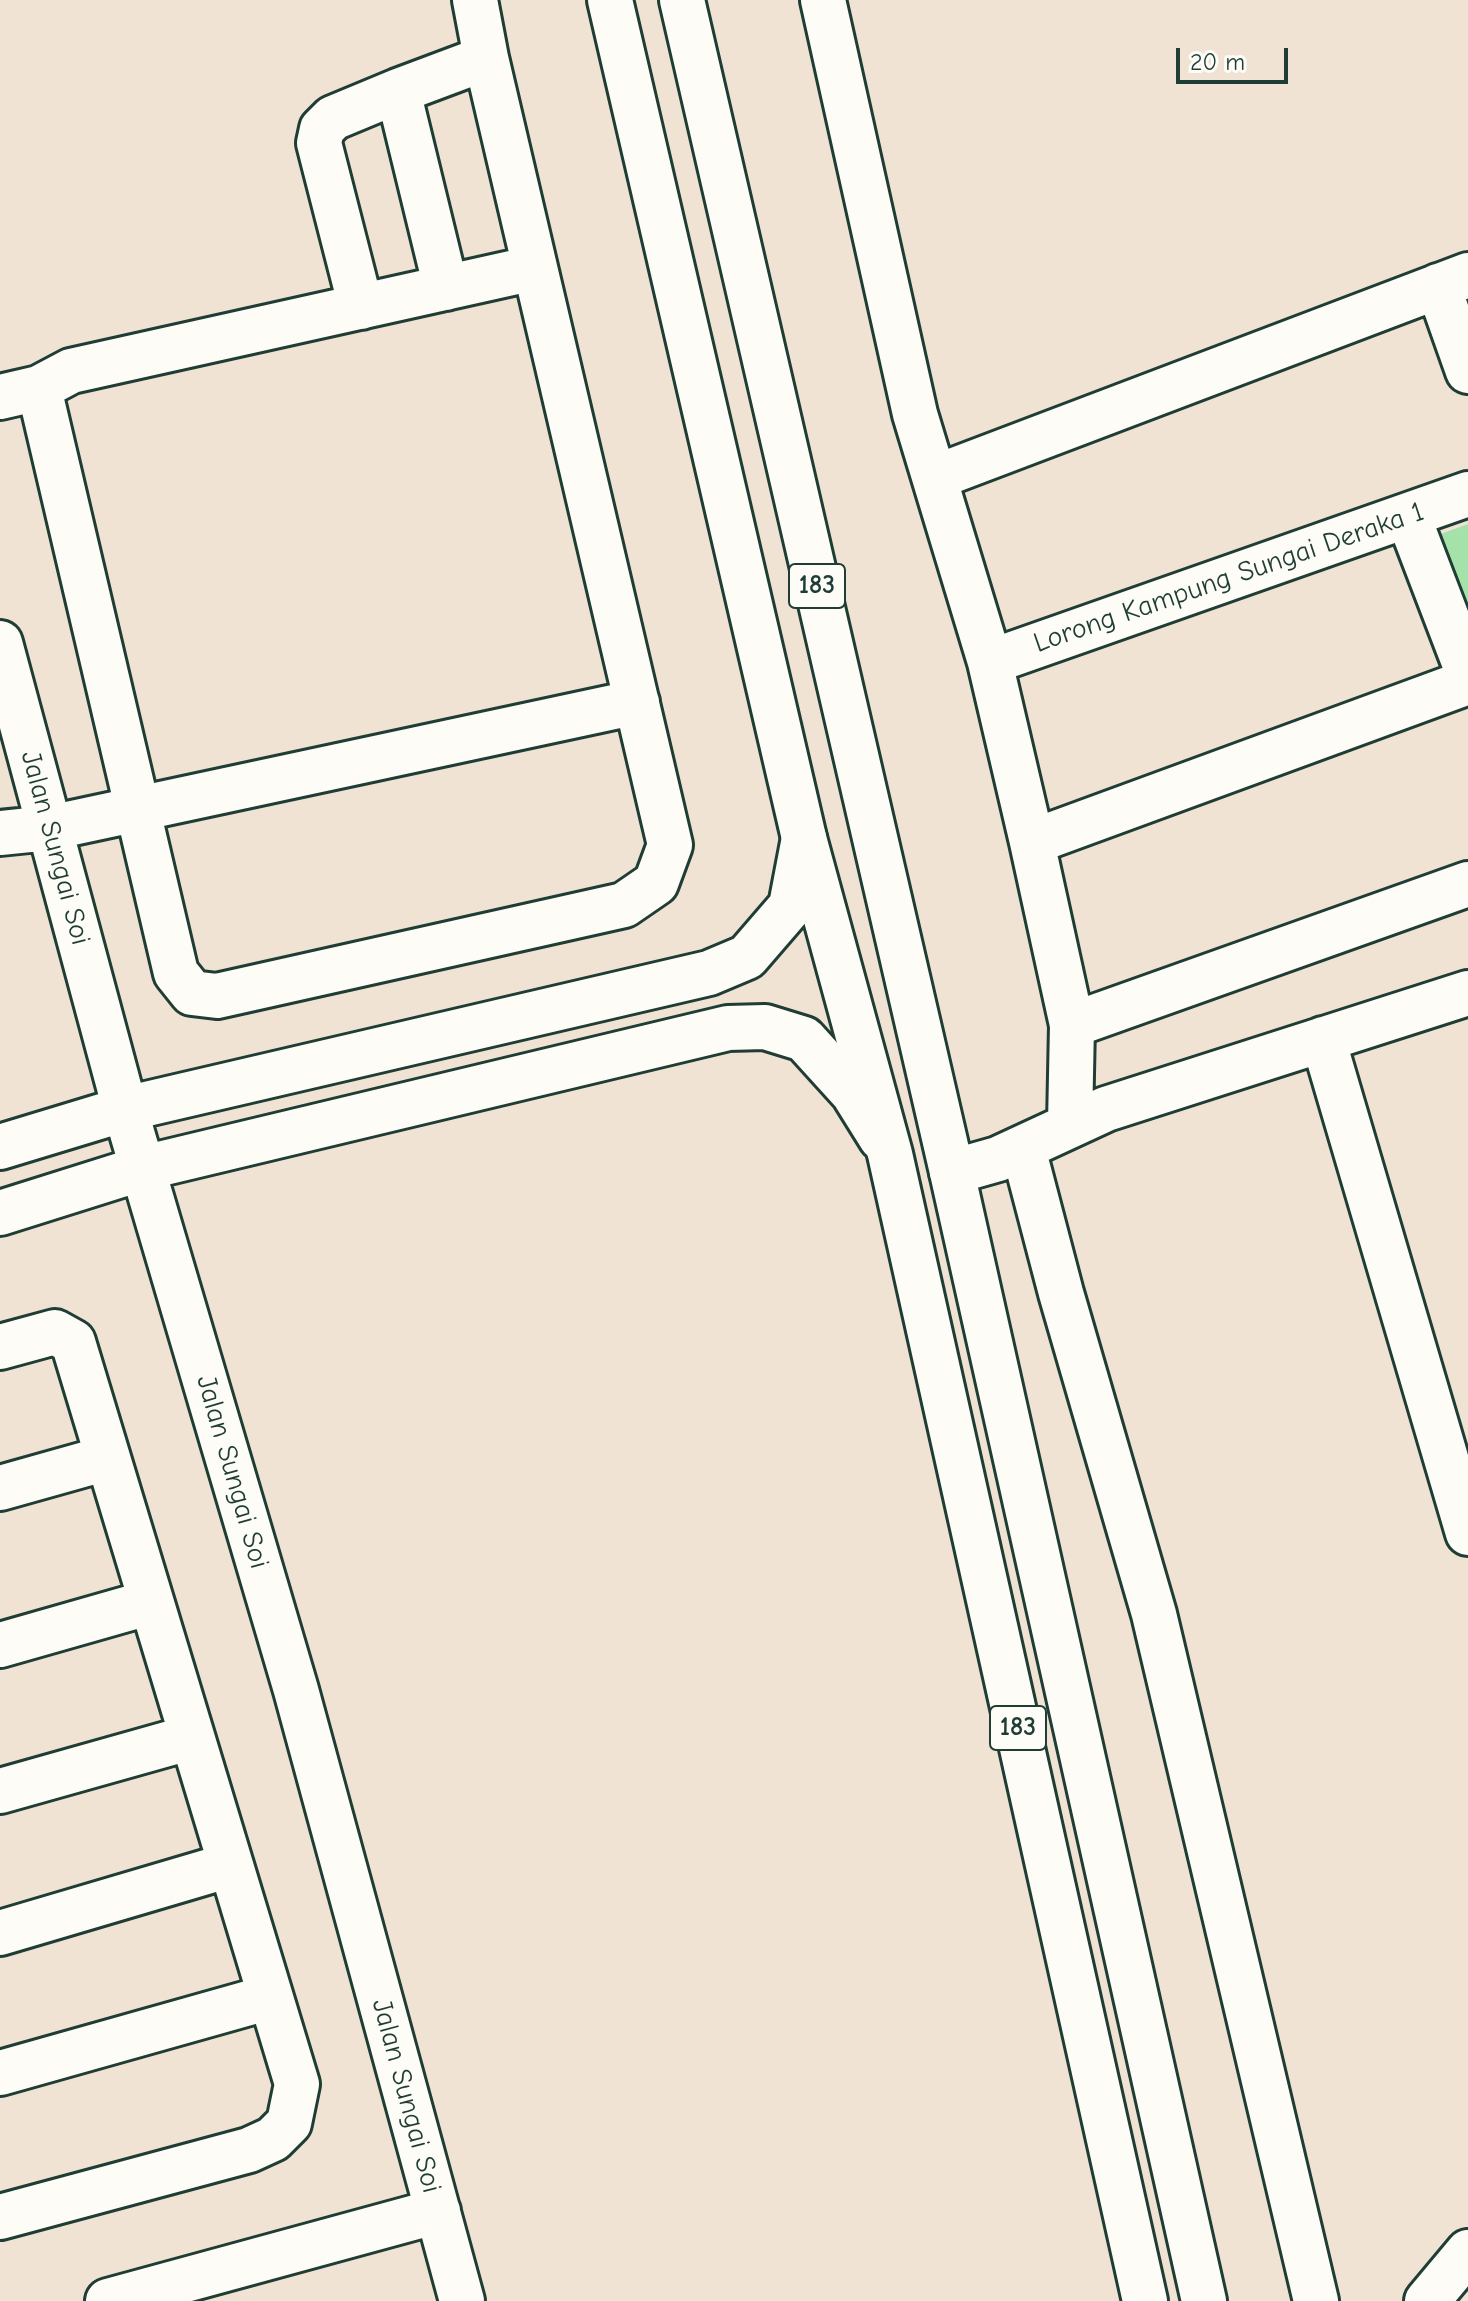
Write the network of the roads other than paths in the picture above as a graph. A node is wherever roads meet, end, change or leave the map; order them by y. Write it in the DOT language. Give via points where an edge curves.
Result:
graph roads {
  1 [pos="475,0"];
  2 [pos="610,0"];
  3 [pos="682,0"];
  4 [pos="823,0"];
  5 [pos="486,58"];
  6 [pos="398,91"];
  7 [pos="534,268"];
  8 [pos="1453,280"];
  9 [pos="446,288"];
  10 [pos="361,307"];
  11 [pos="1468,371"];
  12 [pos="20,392"];
  13 [pos="936,477"];
  14 [pos="1468,494"];
  15 [pos="1408,516"];
  16 [pos="0,643"];
  17 [pos="990,662"];
  18 [pos="1468,673"];
  19 [pos="1468,682"];
  20 [pos="637,702"];
  21 [pos="139,808"];
  22 [pos="49,828"];
  23 [pos="0,833"];
  24 [pos="804,838"];
  25 [pos="1032,842"];
  26 [pos="1468,884"];
  27 [pos="1468,993"];
  28 [pos="1072,1025"];
  29 [pos="1323,1039"];
  30 [pos="125,1109"];
  31 [pos="1070,1124"];
  32 [pos="0,1147"];
  33 [pos="1023,1148"];
  34 [pos="890,1154"];
  35 [pos="143,1168"];
  36 [pos="952,1172"];
  37 [pos="0,1213"];
  38 [pos="0,1347"];
  39 [pos="107,1458"];
  40 [pos="0,1488"];
  41 [pos="1468,1533"];
  42 [pos="151,1602"];
  43 [pos="0,1645"];
  44 [pos="192,1737"];
  45 [pos="0,1791"];
  46 [pos="230,1865"];
  47 [pos="0,1933"];
  48 [pos="270,1997"];
  49 [pos="0,2073"];
  50 [pos="438,2211"];
  51 [pos="0,2217"];
  52 [pos="1468,2252"];
  53 [pos="108,2301"];
  54 [pos="462,2301"];
  55 [pos="1145,2301"];
  56 [pos="1204,2301"];
  57 [pos="1316,2301"];
  58 [pos="1427,2301"];
  1 -- 5 [label="main road"];
  2 -- 24 [label="main road, 183"];
  3 -- 36 [label="main road, 183"];
  4 -- 13 [label="main road" via="915,414"];
  5 -- 6 [label="main road"];
  5 -- 7 [label="main road"];
  6 -- 9 [label="main road"];
  6 -- 10 [label="main road" via="333,118 322,129 319,143"];
  7 -- 9 [label="main road"];
  7 -- 20 [label="main road"];
  8 -- 11 [label="main road"];
  8 -- 13 [label="main road"];
  9 -- 10 [label="main road"];
  10 -- 12 [label="main road" via="71,371"];
  12 -- 21 [label="main road"];
  13 -- 17 [label="main road"];
  14 -- 15 [label="main road, Lorong Kampung Sungai Deraka 1"];
  15 -- 17 [label="main road, Lorong Kampung Sungai Deraka 1"];
  15 -- 18 [label="main road"];
  16 -- 22 [label="main road, Jalan Sungai Soi"];
  17 -- 25 [label="main road"];
  19 -- 25 [label="main road"];
  20 -- 21 [label="main road"];
  20 -- 21 [label="main road" via="670,845 656,883 624,905 232,993 192,993 176,973"];
  21 -- 22 [label="main road"];
  22 -- 23 [label="main road"];
  22 -- 30 [label="main road, Jalan Sungai Soi"];
  24 -- 30 [label="main road" via="791,906 747,957 709,973"];
  24 -- 34 [label="main road, 183"];
  25 -- 28 [label="main road"];
  26 -- 28 [label="main road"];
  27 -- 29 [label="main road"];
  28 -- 31 [label="main road"];
  29 -- 31 [label="main road"];
  29 -- 41 [label="main road"];
  30 -- 32 [label="main road"];
  30 -- 35 [label="main road, Jalan Sungai Soi"];
  31 -- 33 [label="main road"];
  33 -- 36 [label="main road"];
  33 -- 57 [label="main road" via="1154,1614"];
  34 -- 35 [label="main road" via="853,1093 804,1039 765,1027 728,1028"];
  34 -- 55 [label="main road, 183"];
  35 -- 37 [label="main road"];
  35 -- 50 [label="main road, Jalan Sungai Soi" via="296,1690"];
  36 -- 56 [label="main road, 183"];
  38 -- 39 [label="main road" via="55,1332 73,1342"];
  39 -- 40 [label="main road"];
  39 -- 42 [label="main road"];
  42 -- 43 [label="main road"];
  42 -- 44 [label="main road"];
  44 -- 45 [label="main road"];
  44 -- 46 [label="main road"];
  46 -- 47 [label="main road"];
  46 -- 48 [label="main road"];
  48 -- 49 [label="main road"];
  48 -- 51 [label="main road" via="297,2084 289,2123 273,2139"];
  50 -- 53 [label="main road"];
  50 -- 54 [label="main road, Jalan Sungai Soi"];
  52 -- 58 [label="main road"];
}
